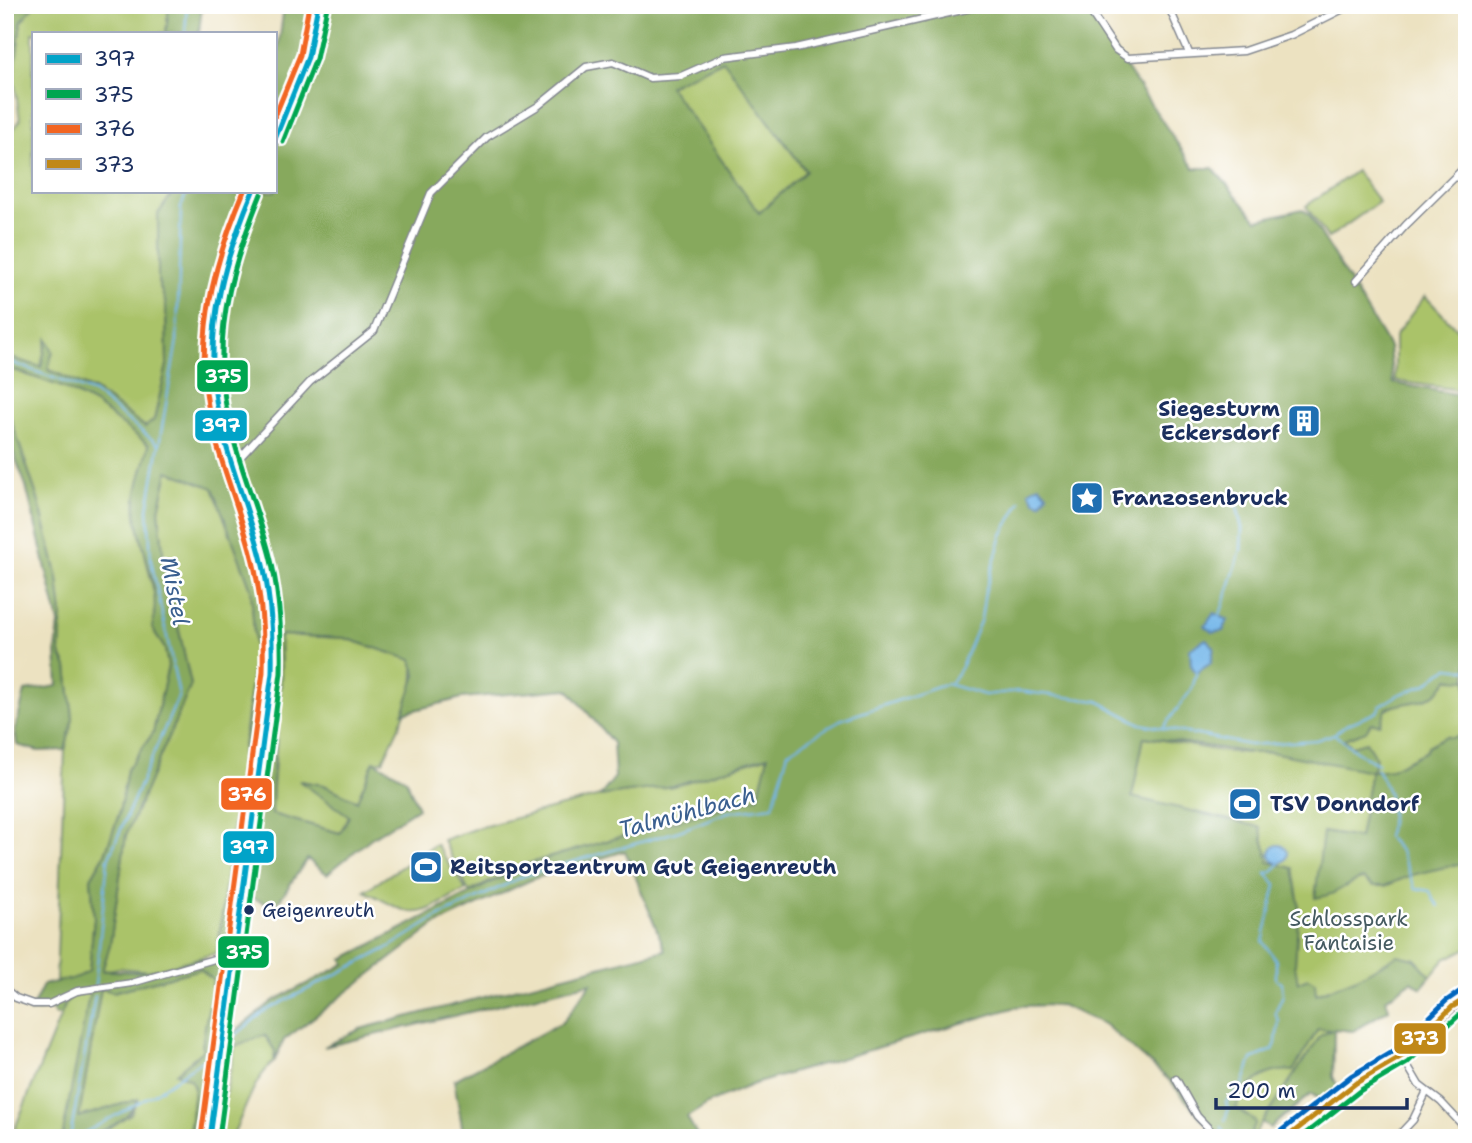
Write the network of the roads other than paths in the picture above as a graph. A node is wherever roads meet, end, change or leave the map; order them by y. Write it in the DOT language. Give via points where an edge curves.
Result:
graph roads {
  1 [pos="318,5"];
  2 [pos="984,5"];
  3 [pos="1086,5"];
  4 [pos="1168,5"];
  5 [pos="1351,5"];
  6 [pos="1189,53"];
  7 [pos="276,137"];
  8 [pos="1467,165"];
  9 [pos="253,192"];
  10 [pos="1356,281"];
  11 [pos="232,466"];
  12 [pos="235,958"];
  13 [pos="5,989"];
  14 [pos="1467,998"];
  15 [pos="1402,1056"];
  16 [pos="1176,1079"];
  17 [pos="1426,1093"];
  18 [pos="1467,1130"];
  19 [pos="210,1138"];
  20 [pos="1218,1138"];
  21 [pos="1286,1138"];
  22 [pos="1396,1138"];
  1 -- 7 [label="main road" via="308,57"];
  2 -- 11 [label="street" via="796,48 724,57 681,76 650,78 612,62 586,67 538,106 487,137 432,193 374,331 310,382"];
  3 -- 6 [label="street" via="1123,57"];
  4 -- 6 [label="street"];
  5 -- 6 [label="street" via="1258,47"];
  8 -- 10 [label="street"];
  9 -- 11 [label="main road" via="221,279 215,327 215,393"];
  11 -- 12 [label="main road" via="263,563 274,636"];
  12 -- 13 [label="street" via="221,957 132,983 77,992 49,1004 33,1004"];
  12 -- 19 [label="main road"];
  14 -- 15 [label="main road"];
  15 -- 17 [label="street"];
  15 -- 21 [label="main road" via="1356,1083"];
  16 -- 20 [label="street" via="1197,1116"];
  17 -- 18 [label="street"];
  17 -- 22 [label="street" via="1413,1120"];
}
